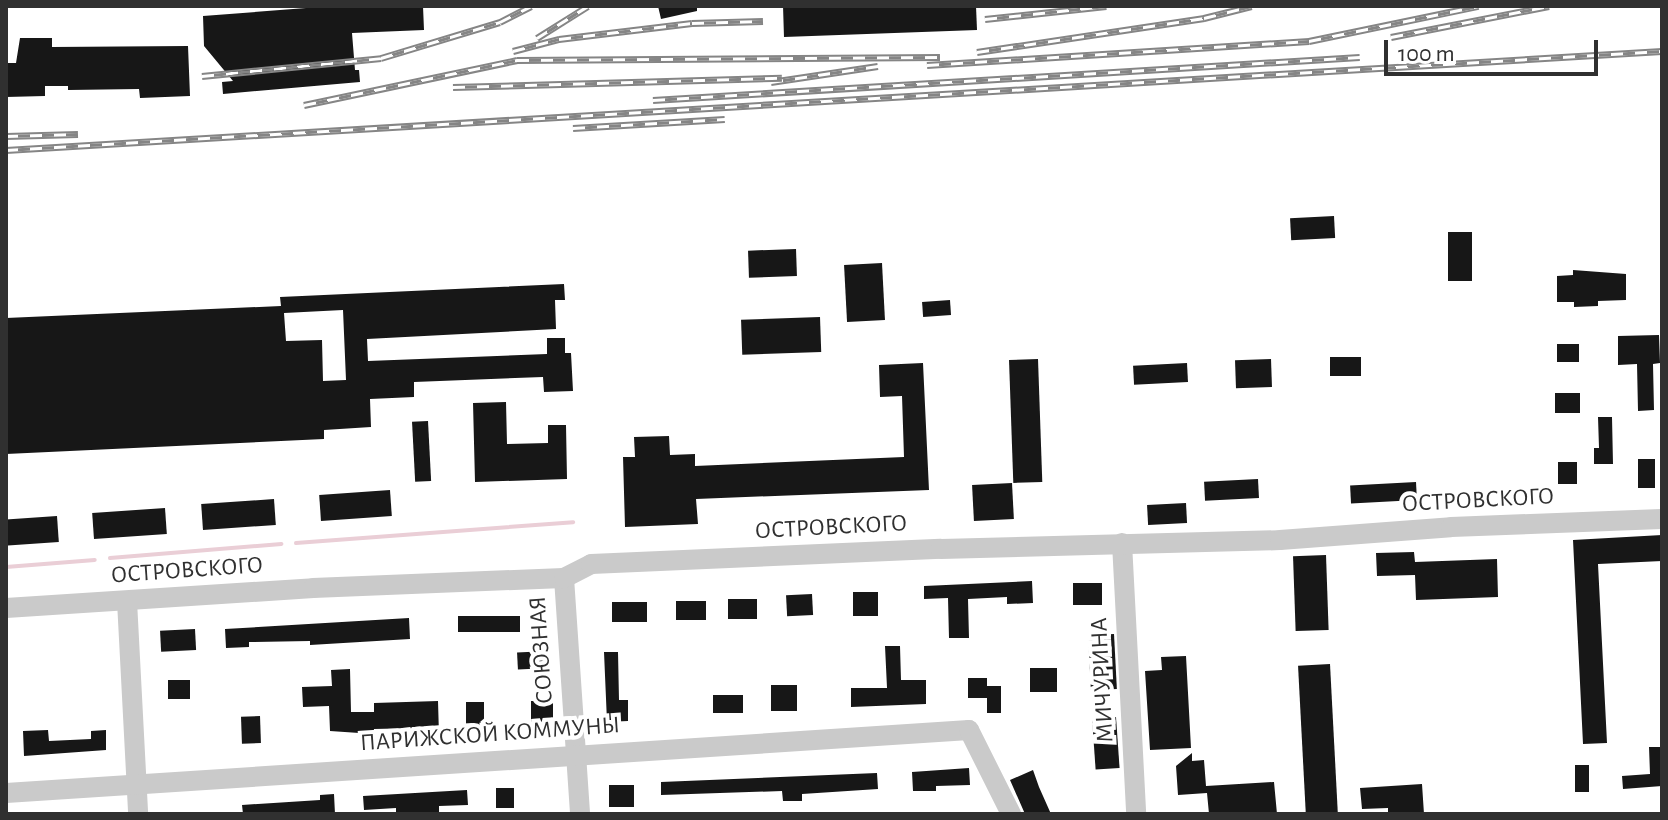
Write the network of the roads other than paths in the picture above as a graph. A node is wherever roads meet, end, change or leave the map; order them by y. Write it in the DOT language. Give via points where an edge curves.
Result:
graph roads {
  1 [pos="1662,519"];
  2 [pos="1122,543"];
  3 [pos="564,578"];
  4 [pos="127,601"];
  5 [pos="6,608"];
  6 [pos="575,756"];
  7 [pos="137,785"];
  8 [pos="6,793"];
  9 [pos="138,814"];
  10 [pos="580,814"];
  11 [pos="1011,814"];
  12 [pos="1136,814"];
  1 -- 2 [label="street, ОСТРОВСКОГО" via="1280,540"];
  2 -- 3 [label="street, ОСТРОВСКОГО" via="591,564"];
  2 -- 12 [label="street, МИЧУРИНА"];
  3 -- 4 [label="street, ОСТРОВСКОГО"];
  3 -- 6 [label="street, СОЮЗНАЯ"];
  4 -- 5 [label="street, ОСТРОВСКОГО"];
  4 -- 7 [label="street"];
  6 -- 7 [label="street, ПАРИЖСКОЙ КОММУНЫ"];
  6 -- 10 [label="street, СОЮЗНАЯ"];
  6 -- 11 [label="street, ПАРИЖСКОЙ КОММУНЫ" via="969,730"];
  7 -- 8 [label="street, ПАРИЖСКОЙ КОММУНЫ"];
  7 -- 9 [label="street"];
}
